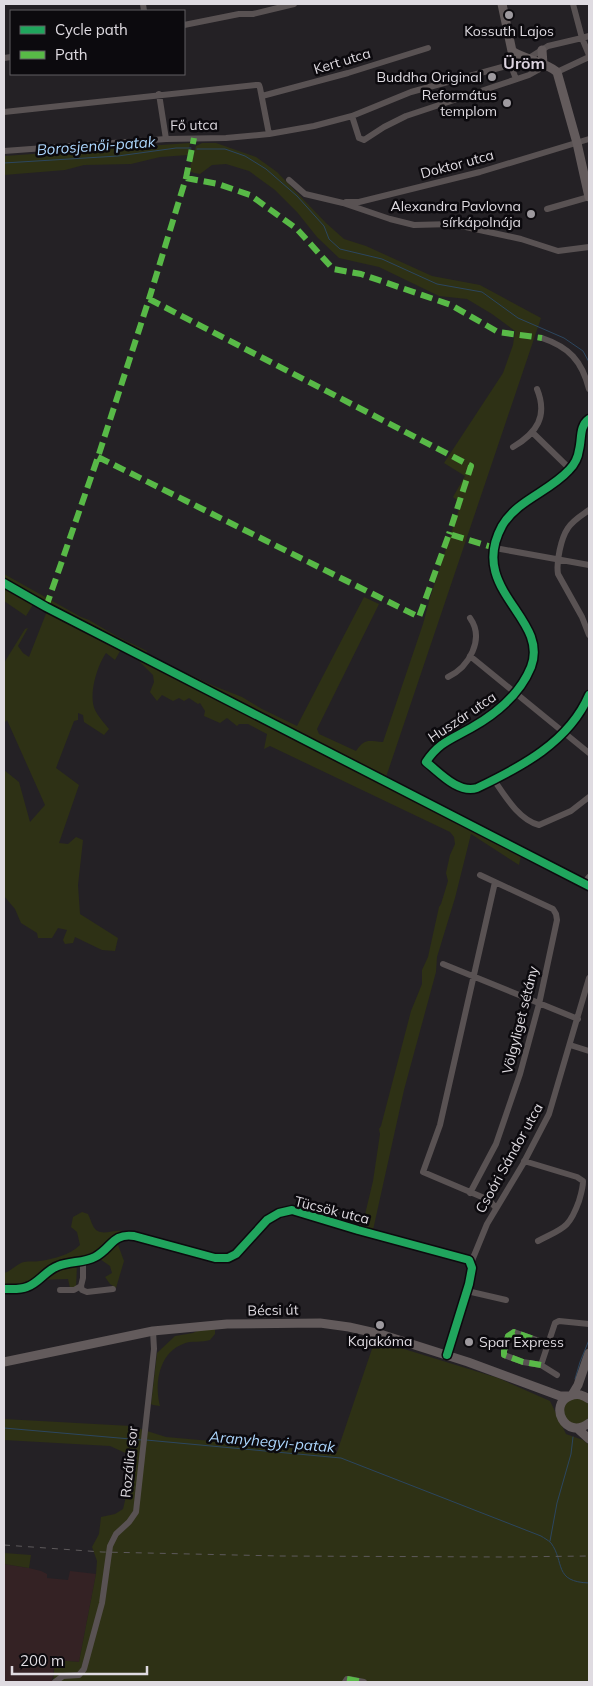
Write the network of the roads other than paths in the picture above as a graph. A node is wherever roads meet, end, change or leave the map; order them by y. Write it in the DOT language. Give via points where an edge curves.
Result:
graph roads {
  1 [pos="294,4"];
  2 [pos="502,4"];
  3 [pos="573,4"];
  4 [pos="185,25"];
  5 [pos="589,36"];
  6 [pos="582,38"];
  7 [pos="428,48"];
  8 [pos="542,50"];
  9 [pos="517,54"];
  10 [pos="589,56"];
  11 [pos="529,58"];
  12 [pos="510,63"];
  13 [pos="543,64"];
  14 [pos="557,72"];
  15 [pos="516,79"];
  16 [pos="159,94"];
  17 [pos="262,96"];
  18 [pos="4,112"];
  19 [pos="352,116"];
  20 [pos="269,134"];
  21 [pos="166,139"];
  22 [pos="589,139"];
  23 [pos="577,143"];
  24 [pos="4,151"];
  25 [pos="289,180"];
  26 [pos="589,197"];
  27 [pos="343,202"];
  28 [pos="547,209"];
  29 [pos="589,247"];
  30 [pos="542,338"];
  31 [pos="589,389"];
  32 [pos="537,390"];
  33 [pos="589,419"];
  34 [pos="533,433"];
  35 [pos="513,447"];
  36 [pos="570,469"];
  37 [pos="589,510"];
  38 [pos="495,548"];
  39 [pos="558,558"];
  40 [pos="589,565"];
  41 [pos="4,583"];
  42 [pos="470,618"];
  43 [pos="589,635"];
  44 [pos="470,656"];
  45 [pos="448,676"];
  46 [pos="516,693"];
  47 [pos="589,695"];
  48 [pos="564,732"];
  49 [pos="589,753"];
  50 [pos="494,780"];
  51 [pos="589,797"];
  52 [pos="480,875"];
  53 [pos="589,877"];
  54 [pos="495,882"];
  55 [pos="586,884"];
  56 [pos="443,964"];
  57 [pos="473,976"];
  58 [pos="589,978"];
  59 [pos="539,1004"];
  60 [pos="578,1019"];
  61 [pos="570,1045"];
  62 [pos="589,1051"];
  63 [pos="524,1161"];
  64 [pos="470,1193"];
  65 [pos="496,1208"];
  66 [pos="538,1241"];
  67 [pos="83,1262"];
  68 [pos="471,1263"];
  69 [pos="81,1286"];
  70 [pos="4,1289"];
  71 [pos="113,1289"];
  72 [pos="60,1290"];
  73 [pos="467,1291"];
  74 [pos="506,1300"];
  75 [pos="589,1324"];
  76 [pos="153,1331"];
  77 [pos="548,1344"];
  78 [pos="589,1353"];
  79 [pos="448,1355"];
  80 [pos="4,1362"];
  81 [pos="540,1366"];
  82 [pos="584,1370"];
  83 [pos="557,1375"];
  84 [pos="537,1387"];
  85 [pos="571,1396"];
  86 [pos="589,1399"];
  87 [pos="560,1409"];
  88 [pos="589,1423"];
  89 [pos="578,1428"];
  90 [pos="589,1439"];
  91 [pos="346,1681"];
  92 [pos="55,1682"];
  93 [pos="364,1682"];
  1 -- 4 [label="street"];
  2 -- 9 [label="main road" via="510,46"];
  3 -- 6 [label="street"];
  5 -- 6 [label="street"];
  6 -- 8 [label="street"];
  6 -- 10 [label="street"];
  7 -- 17 [label="street, Kert utca"];
  8 -- 11 [label="street"];
  8 -- 13 [label="main road"];
  9 -- 11 [label="main road"];
  9 -- 12 [label="street"];
  10 -- 14 [label="street"];
  11 -- 13 [label="main road"];
  12 -- 15 [label="street"];
  12 -- 19 [label="street, Fő utca" via="411,92"];
  13 -- 14 [label="main road"];
  13 -- 15 [label="street" via="538,70"];
  14 -- 23 [label="main road"];
  15 -- 19 [label="street" via="406,116 364,140 359,138"];
  16 -- 17 [label="street" via="259,85"];
  16 -- 18 [label="street"];
  16 -- 21 [label="street"];
  17 -- 20 [label="street"];
  19 -- 20 [label="street, Fő utca"];
  20 -- 21 [label="street, Fő utca"];
  21 -- 24 [label="street, Fő utca"];
  22 -- 23 [label="street, Doktor utca"];
  23 -- 26 [label="main road"];
  23 -- 27 [label="street, Doktor utca" via="470,175 359,202"];
  25 -- 27 [label="street" via="305,194"];
  26 -- 28 [label="street"];
  27 -- 29 [label="street" via="414,225 452,224 558,251"];
  30 -- 31 [label="street" via="557,344 573,357 584,371"];
  32 -- 34 [label="street" via="542,405"];
  33 -- 36 [label="street, Huszár utca" via="584,425 578,456"];
  34 -- 35 [label="street"];
  34 -- 36 [label="street"];
  36 -- 38 [label="street, Huszár utca" via="510,516"];
  37 -- 39 [label="street" via="567,529"];
  38 -- 39 [label="street"];
  38 -- 46 [label="street, Huszár utca" via="494,569 498,582 533,644 534,659"];
  39 -- 40 [label="street"];
  39 -- 43 [label="street" via="558,574"];
  41 -- 55 [label="street"];
  42 -- 44 [label="street" via="477,641"];
  44 -- 45 [label="street" via="458,672"];
  44 -- 46 [label="street"];
  46 -- 48 [label="street"];
  46 -- 50 [label="street, Huszár utca" via="483,721 442,743 426,762 467,790"];
  47 -- 48 [label="street" via="576,719"];
  48 -- 49 [label="street"];
  48 -- 50 [label="street" via="536,755"];
  50 -- 51 [label="street" via="515,809 539,825 571,811"];
  52 -- 54 [label="street, Völgyliget sétány"];
  53 -- 55 [label="street"];
  54 -- 57 [label="street"];
  54 -- 59 [label="street, Völgyliget sétány" via="556,914"];
  56 -- 57 [label="street"];
  57 -- 59 [label="street"];
  57 -- 64 [label="street" via="440,1124 423,1172"];
  58 -- 60 [label="street, Csoóri Sándor utca"];
  59 -- 60 [label="street"];
  59 -- 64 [label="street, Völgyliget sétány" via="496,1144"];
  60 -- 61 [label="street, Csoóri Sándor utca"];
  61 -- 62 [label="street"];
  61 -- 63 [label="street, Csoóri Sándor utca" via="550,1114"];
  63 -- 65 [label="street, Csoóri Sándor utca"];
  63 -- 66 [label="street" via="583,1181 573,1218 566,1227"];
  64 -- 65 [label="street" via="489,1200"];
  65 -- 68 [label="street, Csoóri Sándor utca"];
  67 -- 68 [label="street, Tücsök utca" via="97,1256 125,1235 215,1258 228,1258 236,1254 266,1220 292,1210 465,1258"];
  67 -- 69 [label="street"];
  67 -- 70 [label="street, Tücsök utca" via="53,1268 26,1288"];
  68 -- 73 [label="street"];
  69 -- 71 [label="street" via="87,1292"];
  69 -- 72 [label="street" via="74,1290"];
  73 -- 74 [label="street"];
  73 -- 79 [label="street"];
  75 -- 77 [label="street" via="559,1320"];
  76 -- 79 [label="main road, Bécsi út" via="227,1324 320,1323 364,1330"];
  76 -- 80 [label="main road, Bécsi út"];
  76 -- 92 [label="street, Rozália sor" via="154,1349 136,1512 116,1534 110,1546 102,1603 84,1669 79,1675 63,1676"];
  77 -- 81 [label="street"];
  77 -- 81 [label="street" via="514,1332 508,1336 504,1355"];
  78 -- 82 [label="main road"];
  79 -- 84 [label="main road, Bécsi út"];
  81 -- 83 [label="street"];
  82 -- 85 [label="main road"];
  82 -- 86 [label="main road"];
  84 -- 85 [label="main road, Bécsi út" via="560,1396"];
  84 -- 87 [label="main road, Bécsi út"];
  85 -- 86 [label="main road, Bécsi út"];
  85 -- 87 [label="main road"];
  87 -- 89 [label="main road, Bécsi út" via="564,1422"];
  88 -- 89 [label="main road"];
  89 -- 90 [label="main road, Bécsi út"];
  91 -- 93 [label="street"];
}
